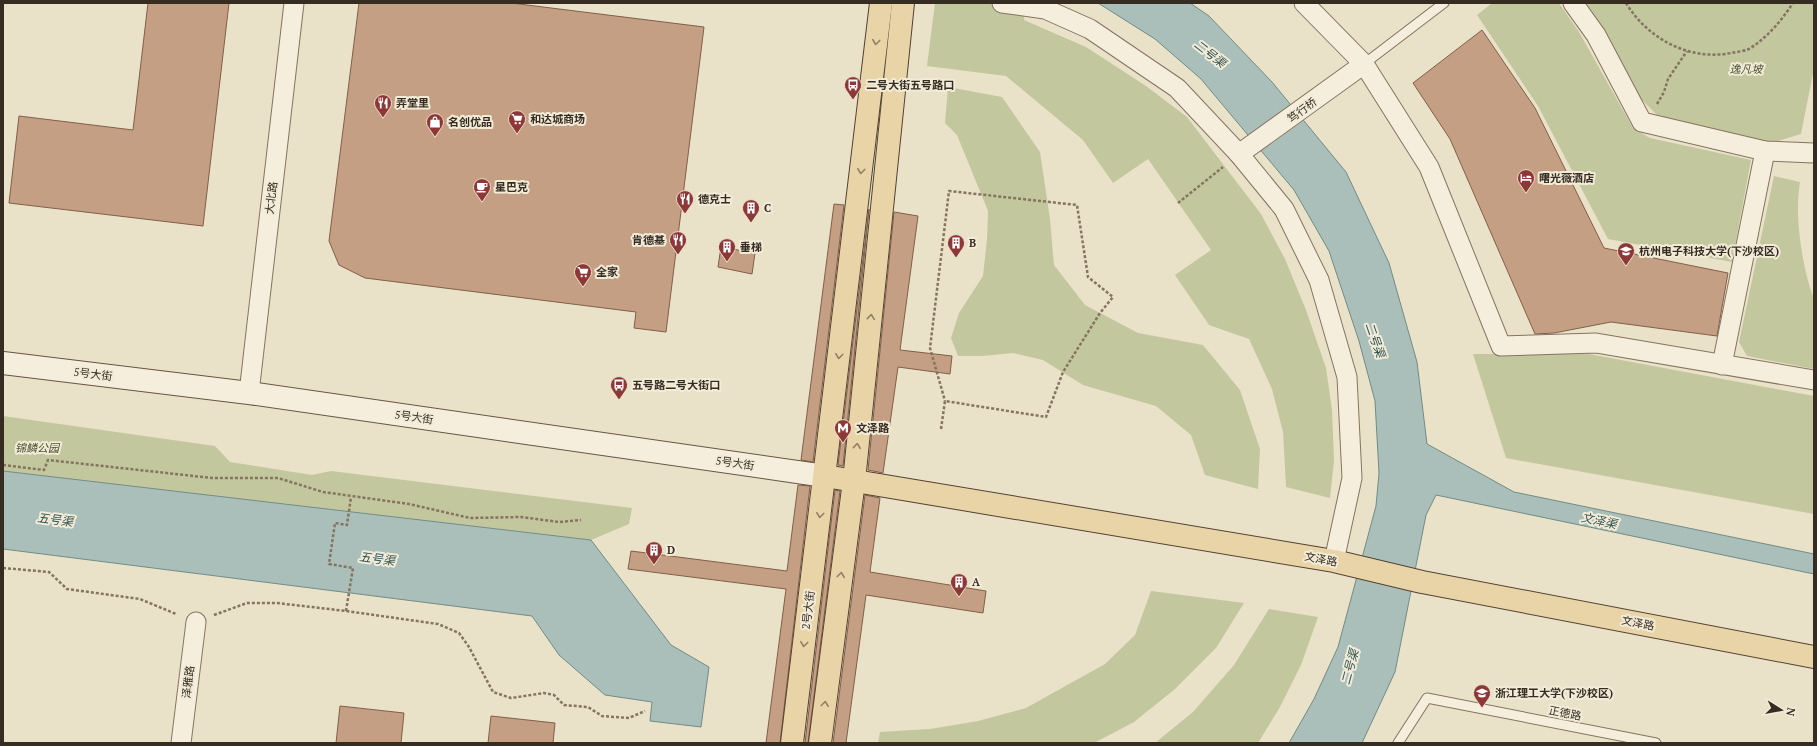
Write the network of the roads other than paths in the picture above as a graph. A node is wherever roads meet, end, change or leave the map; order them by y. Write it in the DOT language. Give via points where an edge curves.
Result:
graph roads {
  1 [pos="294,3"];
  2 [pos="881,3"];
  3 [pos="903,3"];
  4 [pos="1002,3"];
  5 [pos="1304,3"];
  6 [pos="1444,3"];
  7 [pos="1573,3"];
  8 [pos="1364,64"];
  9 [pos="1765,151"];
  10 [pos="1243,152"];
  11 [pos="1814,153"];
  12 [pos="3,363"];
  13 [pos="1722,364"];
  14 [pos="1814,380"];
  15 [pos="249,393"];
  16 [pos="825,476"];
  17 [pos="854,481"];
  18 [pos="1340,562"];
  19 [pos="196,622"];
  20 [pos="1814,657"];
  21 [pos="181,743"];
  22 [pos="792,743"];
  23 [pos="820,743"];
  24 [pos="1398,743"];
  25 [pos="1656,743"];
  1 -- 15 [label="street, 大北路"];
  2 -- 16 [label="main road, 2号大街, one-way"];
  17 -- 3 [label="main road, one-way"];
  4 -- 10 [label="street" via="1045,9 1090,29 1177,88"];
  5 -- 8 [label="street"];
  6 -- 8 [label="lane"];
  7 -- 9 [label="street" via="1596,35 1642,122"];
  8 -- 10 [label="street, 笃行桥"];
  8 -- 13 [label="street" via="1429,167 1501,346 1596,343"];
  9 -- 11 [label="street"];
  9 -- 13 [label="street"];
  10 -- 18 [label="street" via="1284,209 1319,280 1346,377 1352,478"];
  12 -- 15 [label="main road, 5号大街"];
  13 -- 14 [label="street"];
  15 -- 16 [label="main road, 5号大街"];
  16 -- 17 [label="main road, 文泽路"];
  16 -- 22 [label="main road, 2号大街, one-way"];
  17 -- 18 [label="main road, 文泽路"];
  23 -- 17 [label="main road, one-way"];
  18 -- 20 [label="main road, 文泽路" via="1422,582"];
  19 -- 21 [label="street, 泽雅路"];
  24 -- 25 [label="lane, 正德路" via="1427,698"];
}
